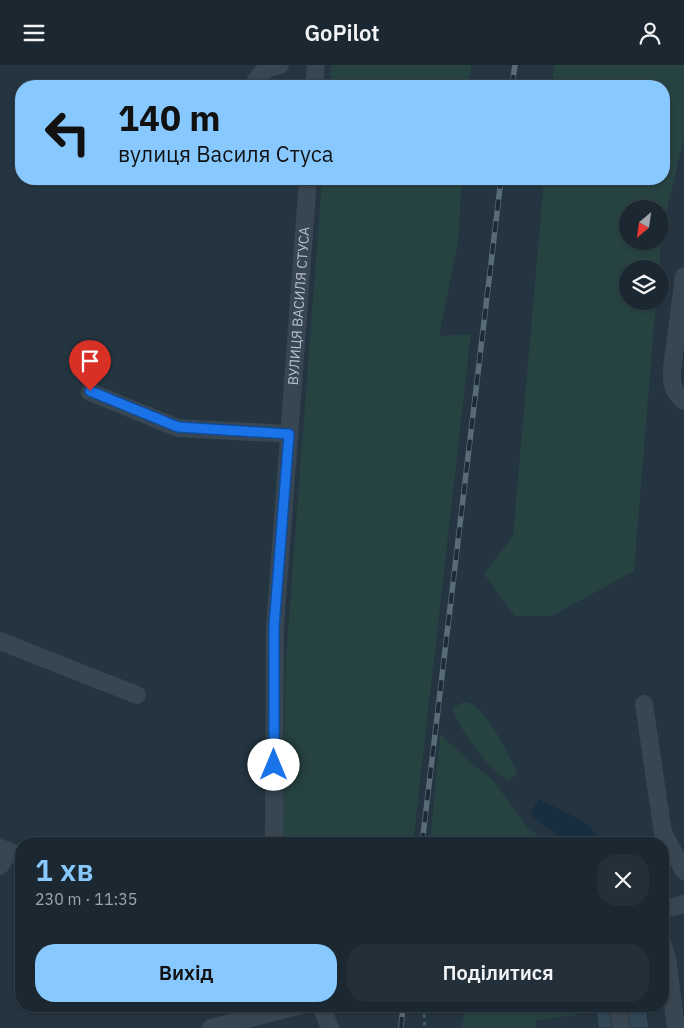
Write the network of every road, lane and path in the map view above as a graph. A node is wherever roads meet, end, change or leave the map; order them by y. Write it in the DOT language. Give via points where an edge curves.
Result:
graph roads {
  1 [pos="280,65"];
  2 [pos="316,65"];
  3 [pos="257,80"];
  4 [pos="315,80"];
  5 [pos="308,185"];
  6 [pos="684,276"];
  7 [pos="90,391"];
  8 [pos="684,401"];
  9 [pos="289,434"];
  10 [pos="0,641"];
  11 [pos="138,695"];
  12 [pos="644,704"];
  13 [pos="274,837"];
  14 [pos="665,837"];
  15 [pos="669,844"];
  16 [pos="684,871"];
  17 [pos="684,904"];
  18 [pos="669,908"];
  19 [pos="669,974"];
  20 [pos="257,1012"];
  21 [pos="323,1012"];
  22 [pos="423,1012"];
  23 [pos="211,1028"];
  24 [pos="330,1028"];
  25 [pos="424,1028"];
  26 [pos="676,1028"];
  1 -- 3 [label="street" via="262,72"];
  2 -- 4 [label="street"];
  5 -- 9 [label="street, ВУЛИЦЯ ВАСИЛЯ СТУСА"];
  6 -- 8 [label="street" via="672,382 675,393"];
  7 -- 9 [label="street" via="178,427"];
  9 -- 13 [label="street, ВУЛИЦЯ ВАСИЛЯ СТУСА" via="274,627"];
  10 -- 11 [label="street"];
  12 -- 14 [label="street"];
  15 -- 16 [label="street"];
  17 -- 18 [label="street"];
  19 -- 26 [label="street"];
  20 -- 23 [label="street"];
  21 -- 24 [label="street"];
  22 -- 25 [label="path"];
}
